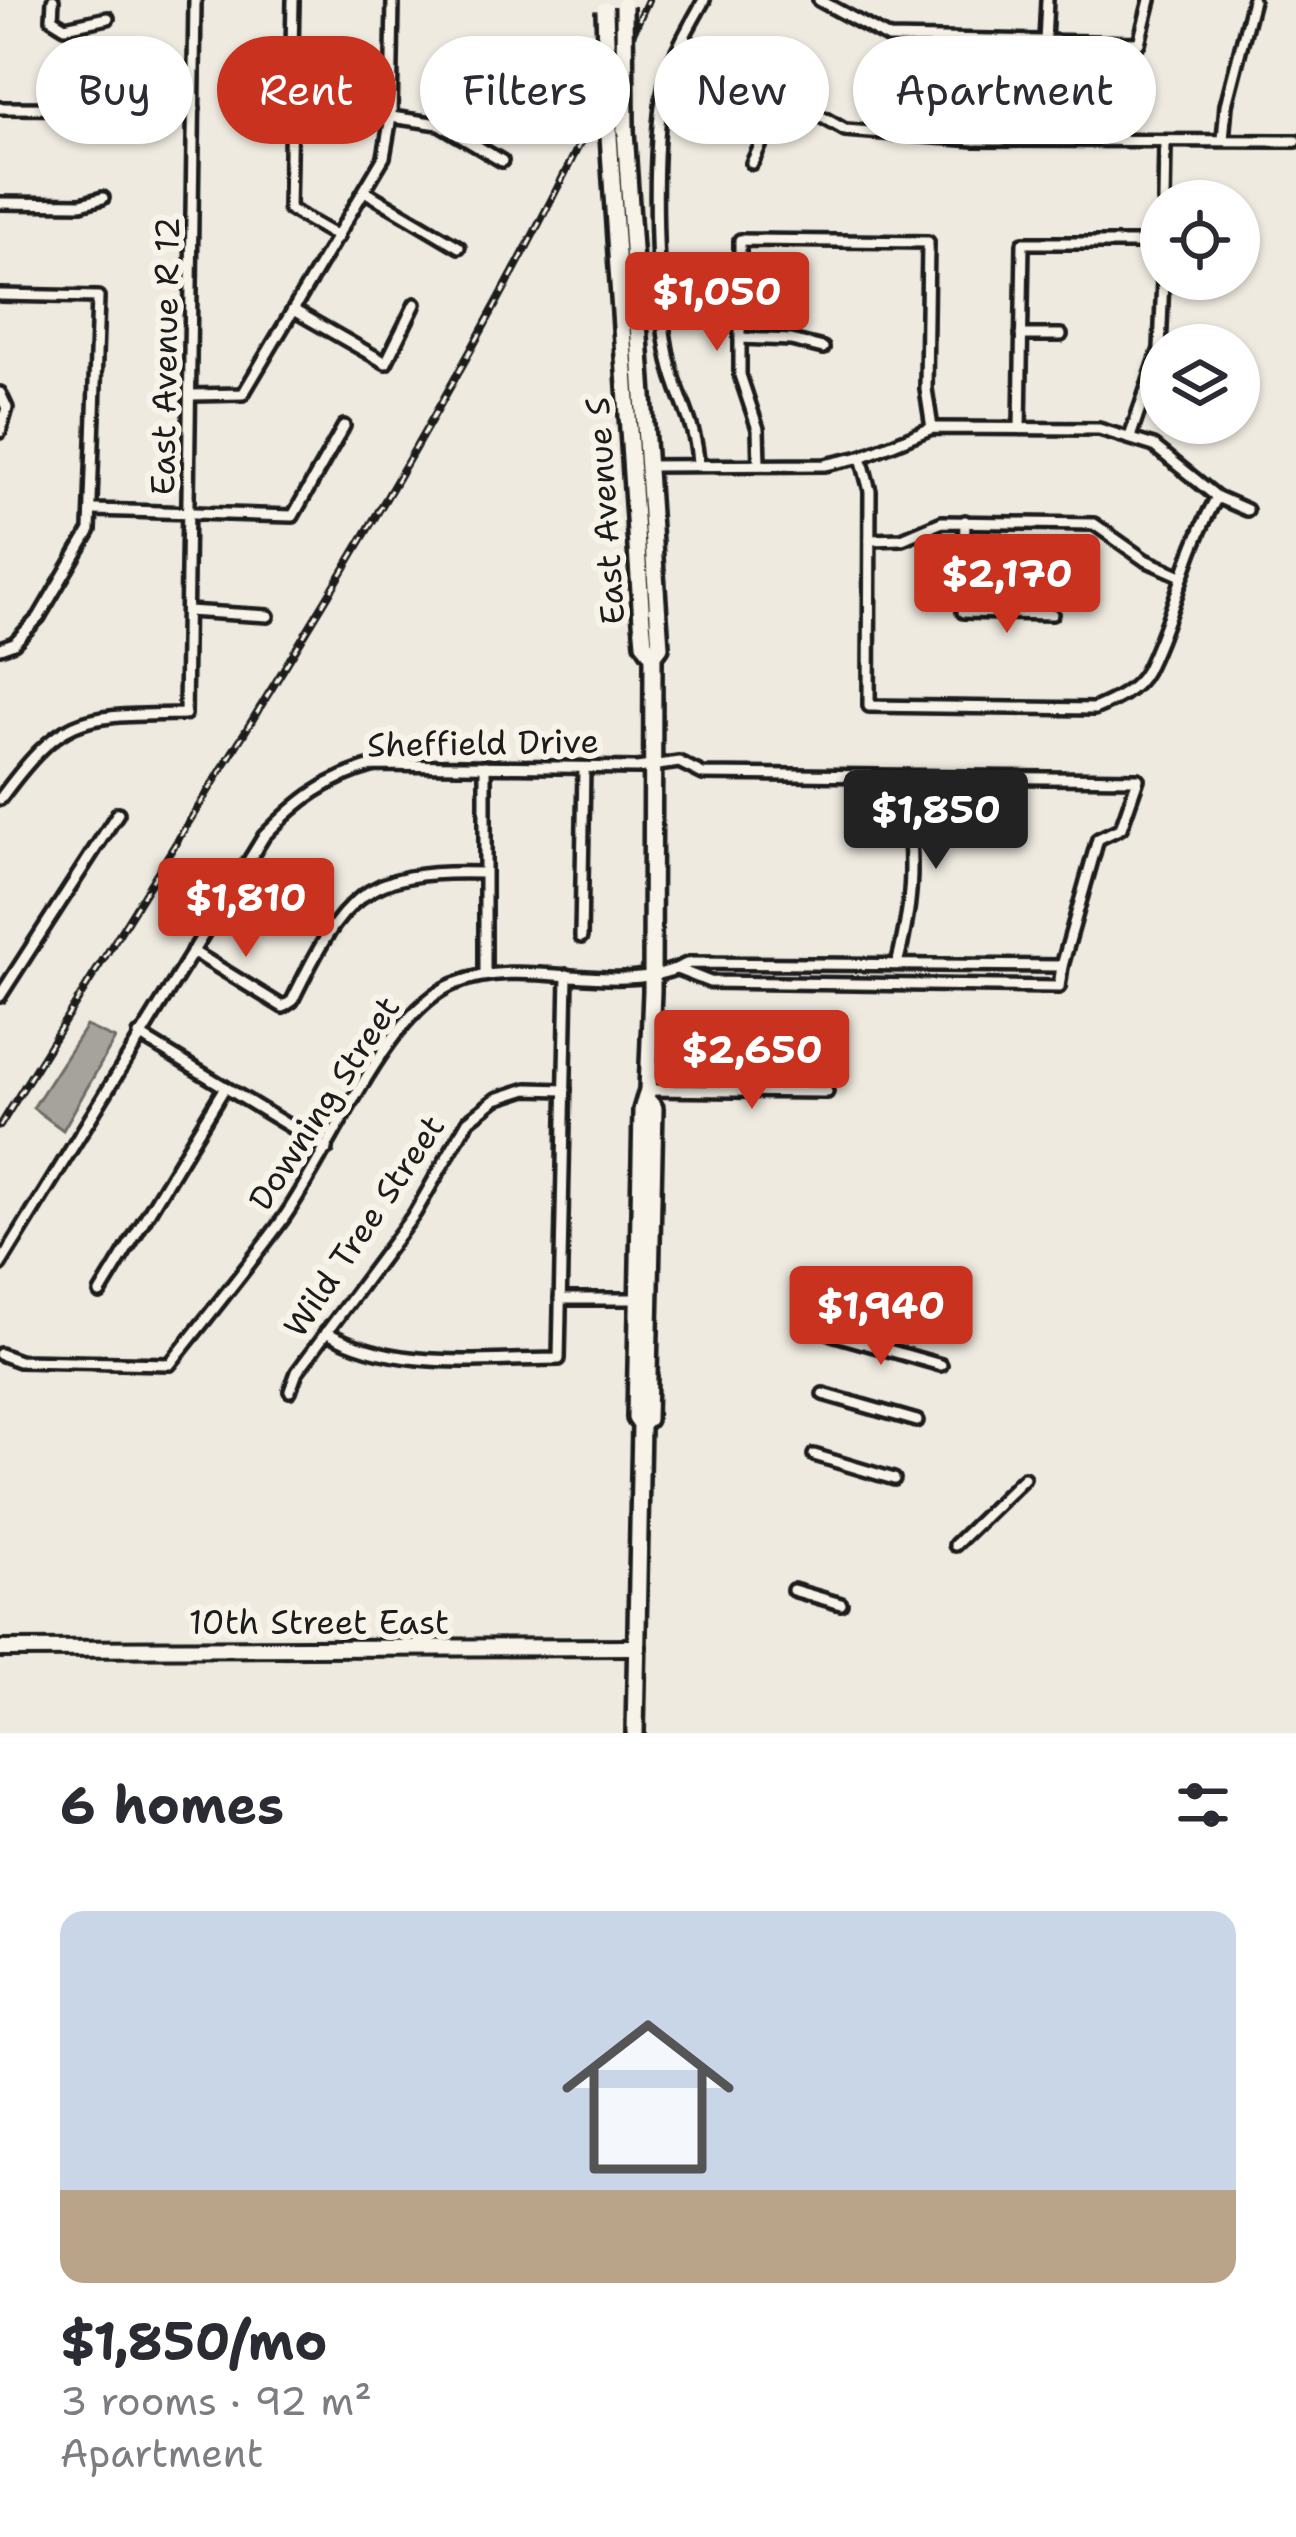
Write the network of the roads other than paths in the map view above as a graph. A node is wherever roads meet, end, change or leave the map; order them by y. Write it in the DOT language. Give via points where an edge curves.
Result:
graph roads {
  1 [pos="53,0"];
  2 [pos="195,0"];
  3 [pos="293,0"];
  4 [pos="393,0"];
  5 [pos="704,0"];
  6 [pos="820,0"];
  7 [pos="1047,0"];
  8 [pos="1150,0"];
  9 [pos="1253,0"];
  10 [pos="624,3"];
  11 [pos="606,5"];
  12 [pos="107,18"];
  13 [pos="392,36"];
  14 [pos="609,36"];
  15 [pos="622,36"];
  16 [pos="685,36"];
  17 [pos="885,36"];
  18 [pos="1045,36"];
  19 [pos="1141,36"];
  20 [pos="0,108"];
  21 [pos="194,109"];
  22 [pos="396,118"];
  23 [pos="1223,140"];
  24 [pos="1296,141"];
  25 [pos="1156,142"];
  26 [pos="1165,142"];
  27 [pos="386,144"];
  28 [pos="618,144"];
  29 [pos="661,144"];
  30 [pos="761,144"];
  31 [pos="502,161"];
  32 [pos="752,163"];
  33 [pos="1164,180"];
  34 [pos="366,192"];
  35 [pos="103,198"];
  36 [pos="0,203"];
  37 [pos="338,237"];
  38 [pos="1140,243"];
  39 [pos="459,247"];
  40 [pos="0,295"];
  41 [pos="1162,300"];
  42 [pos="416,304"];
  43 [pos="295,311"];
  44 [pos="1021,335"];
  45 [pos="1061,335"];
  46 [pos="740,338"];
  47 [pos="823,349"];
  48 [pos="0,393"];
  49 [pos="192,394"];
  50 [pos="344,426"];
  51 [pos="932,428"];
  52 [pos="1020,428"];
  53 [pos="0,432"];
  54 [pos="1130,437"];
  55 [pos="861,457"];
  56 [pos="698,465"];
  57 [pos="641,466"];
  58 [pos="759,466"];
  59 [pos="1217,497"];
  60 [pos="94,510"];
  61 [pos="1246,510"];
  62 [pos="190,515"];
  63 [pos="965,521"];
  64 [pos="870,540"];
  65 [pos="1179,575"];
  66 [pos="188,610"];
  67 [pos="1052,614"];
  68 [pos="268,616"];
  69 [pos="0,648"];
  70 [pos="654,765"];
  71 [pos="485,766"];
  72 [pos="584,767"];
  73 [pos="904,776"];
  74 [pos="0,799"];
  75 [pos="118,813"];
  76 [pos="483,873"];
  77 [pos="581,937"];
  78 [pos="192,951"];
  79 [pos="897,964"];
  80 [pos="1062,966"];
  81 [pos="677,969"];
  82 [pos="485,975"];
  83 [pos="567,975"];
  84 [pos="652,976"];
  85 [pos="2,990"];
  86 [pos="140,1036"];
  87 [pos="225,1088"];
  88 [pos="565,1090"];
  89 [pos="827,1092"];
  90 [pos="648,1095"];
  91 [pos="327,1149"];
  92 [pos="0,1265"];
  93 [pos="100,1293"];
  94 [pos="560,1299"];
  95 [pos="638,1299"];
  96 [pos="326,1332"];
  97 [pos="832,1334"];
  98 [pos="0,1354"];
  99 [pos="648,1358"];
  100 [pos="940,1365"];
  101 [pos="290,1390"];
  102 [pos="823,1394"];
  103 [pos="917,1421"];
  104 [pos="640,1425"];
  105 [pos="814,1455"];
  106 [pos="1024,1478"];
  107 [pos="893,1480"];
  108 [pos="956,1545"];
  109 [pos="793,1590"];
  110 [pos="841,1604"];
  111 [pos="638,1647"];
  112 [pos="0,1649"];
  113 [pos="635,1733"];
  1 -- 12 [label="street" via="52,19 65,27"];
  2 -- 21 [label="street, East Avenue R 12"];
  3 -- 37 [label="street" via="289,209"];
  4 -- 13 [label="street"];
  5 -- 16 [label="street"];
  6 -- 17 [label="street"];
  7 -- 18 [label="street"];
  8 -- 19 [label="street"];
  9 -- 23 [label="street"];
  10 -- 15 [label="main road, East Avenue S, bridge"];
  11 -- 14 [label="main road, East Avenue S, bridge"];
  20 -- 21 [label="street"];
  21 -- 49 [label="street, East Avenue R 12"];
  22 -- 31 [label="street" via="439,124"];
  23 -- 24 [label="street"];
  23 -- 26 [label="street"];
  25 -- 26 [label="street"];
  26 -- 33 [label="street"];
  27 -- 34 [label="street"];
  28 -- 57 [label="main road, East Avenue S"];
  29 -- 56 [label="street" via="668,357 695,424"];
  30 -- 32 [label="street"];
  34 -- 37 [label="street"];
  34 -- 39 [label="street"];
  35 -- 36 [label="street"];
  37 -- 43 [label="street"];
  38 -- 44 [label="street" via="1023,243"];
  40 -- 60 [label="street" via="98,297"];
  41 -- 54 [label="street" via="1160,350"];
  42 -- 43 [label="street" via="386,363"];
  43 -- 49 [label="street" via="243,394"];
  44 -- 45 [label="street"];
  44 -- 52 [label="street"];
  46 -- 47 [label="street"];
  46 -- 51 [label="street" via="740,240 928,242"];
  46 -- 58 [label="street"];
  48 -- 53 [label="street" via="7,408"];
  49 -- 62 [label="street, East Avenue R 12"];
  50 -- 62 [label="street" via="293,516"];
  51 -- 52 [label="street"];
  51 -- 55 [label="street"];
  52 -- 54 [label="street" via="1099,428"];
  54 -- 59 [label="street" via="1154,446"];
  55 -- 58 [label="street"];
  55 -- 64 [label="street"];
  56 -- 57 [label="street"];
  56 -- 58 [label="street"];
  57 -- 70 [label="main road, East Avenue S" via="660,647 653,656"];
  59 -- 61 [label="street"];
  59 -- 65 [label="street"];
  60 -- 62 [label="street"];
  60 -- 69 [label="street" via="82,550 51,599 14,643"];
  62 -- 66 [label="street, East Avenue R 12"];
  63 -- 64 [label="street"];
  63 -- 65 [label="street" via="1094,524"];
  63 -- 67 [label="street" via="963,612"];
  64 -- 65 [label="street" via="868,706 1094,709 1122,697 1145,673"];
  66 -- 68 [label="street"];
  66 -- 74 [label="street, East Avenue R 12" via="185,713 91,716 53,736"];
  70 -- 72 [label="street, Sheffield Drive"];
  70 -- 73 [label="street, Sheffield Drive" via="679,762 704,774"];
  70 -- 84 [label="main road, East Avenue S"];
  71 -- 72 [label="street, Sheffield Drive"];
  71 -- 76 [label="street"];
  71 -- 78 [label="street, Sheffield Drive" via="375,765 305,794 264,836"];
  72 -- 77 [label="street"];
  73 -- 79 [label="street" via="913,902"];
  73 -- 80 [label="street, Sheffield Drive" via="1138,779 1121,828 1098,839"];
  75 -- 85 [label="street"];
  76 -- 78 [label="street" via="419,873 371,891 329,926 283,1007"];
  76 -- 82 [label="street"];
  78 -- 86 [label="street, Sheffield Drive"];
  79 -- 80 [label="street, Downing Street"];
  79 -- 81 [label="street, Downing Street"];
  80 -- 81 [label="street" via="1059,987 710,982"];
  81 -- 84 [label="street, Downing Street"];
  82 -- 83 [label="street, Downing Street"];
  82 -- 91 [label="street, Downing Street" via="440,990 410,1014"];
  83 -- 84 [label="street, Downing Street"];
  83 -- 88 [label="street"];
  84 -- 90 [label="main road, East Avenue S"];
  86 -- 87 [label="street"];
  86 -- 92 [label="street, Sheffield Drive"];
  87 -- 91 [label="street"];
  87 -- 93 [label="street"];
  88 -- 94 [label="street"];
  88 -- 96 [label="street, Wild Tree Street" via="496,1099 468,1121 415,1213"];
  89 -- 90 [label="street"];
  90 -- 95 [label="main road, East Avenue S"];
  90 -- 99 [label="main road, East Avenue S"];
  91 -- 98 [label="street, Downing Street" via="170,1364"];
  94 -- 95 [label="street"];
  94 -- 96 [label="street" via="559,1359 394,1359"];
  95 -- 99 [label="street"];
  95 -- 104 [label="main road, East Avenue S"];
  96 -- 101 [label="street, Wild Tree Street"];
  97 -- 100 [label="street"];
  99 -- 104 [label="main road, East Avenue S"];
  102 -- 103 [label="street"];
  104 -- 111 [label="main road, East Avenue S"];
  105 -- 107 [label="street"];
  106 -- 108 [label="street"];
  109 -- 110 [label="street"];
  111 -- 112 [label="main road, 10th Street East"];
  111 -- 113 [label="main road, East Avenue S"];
}
